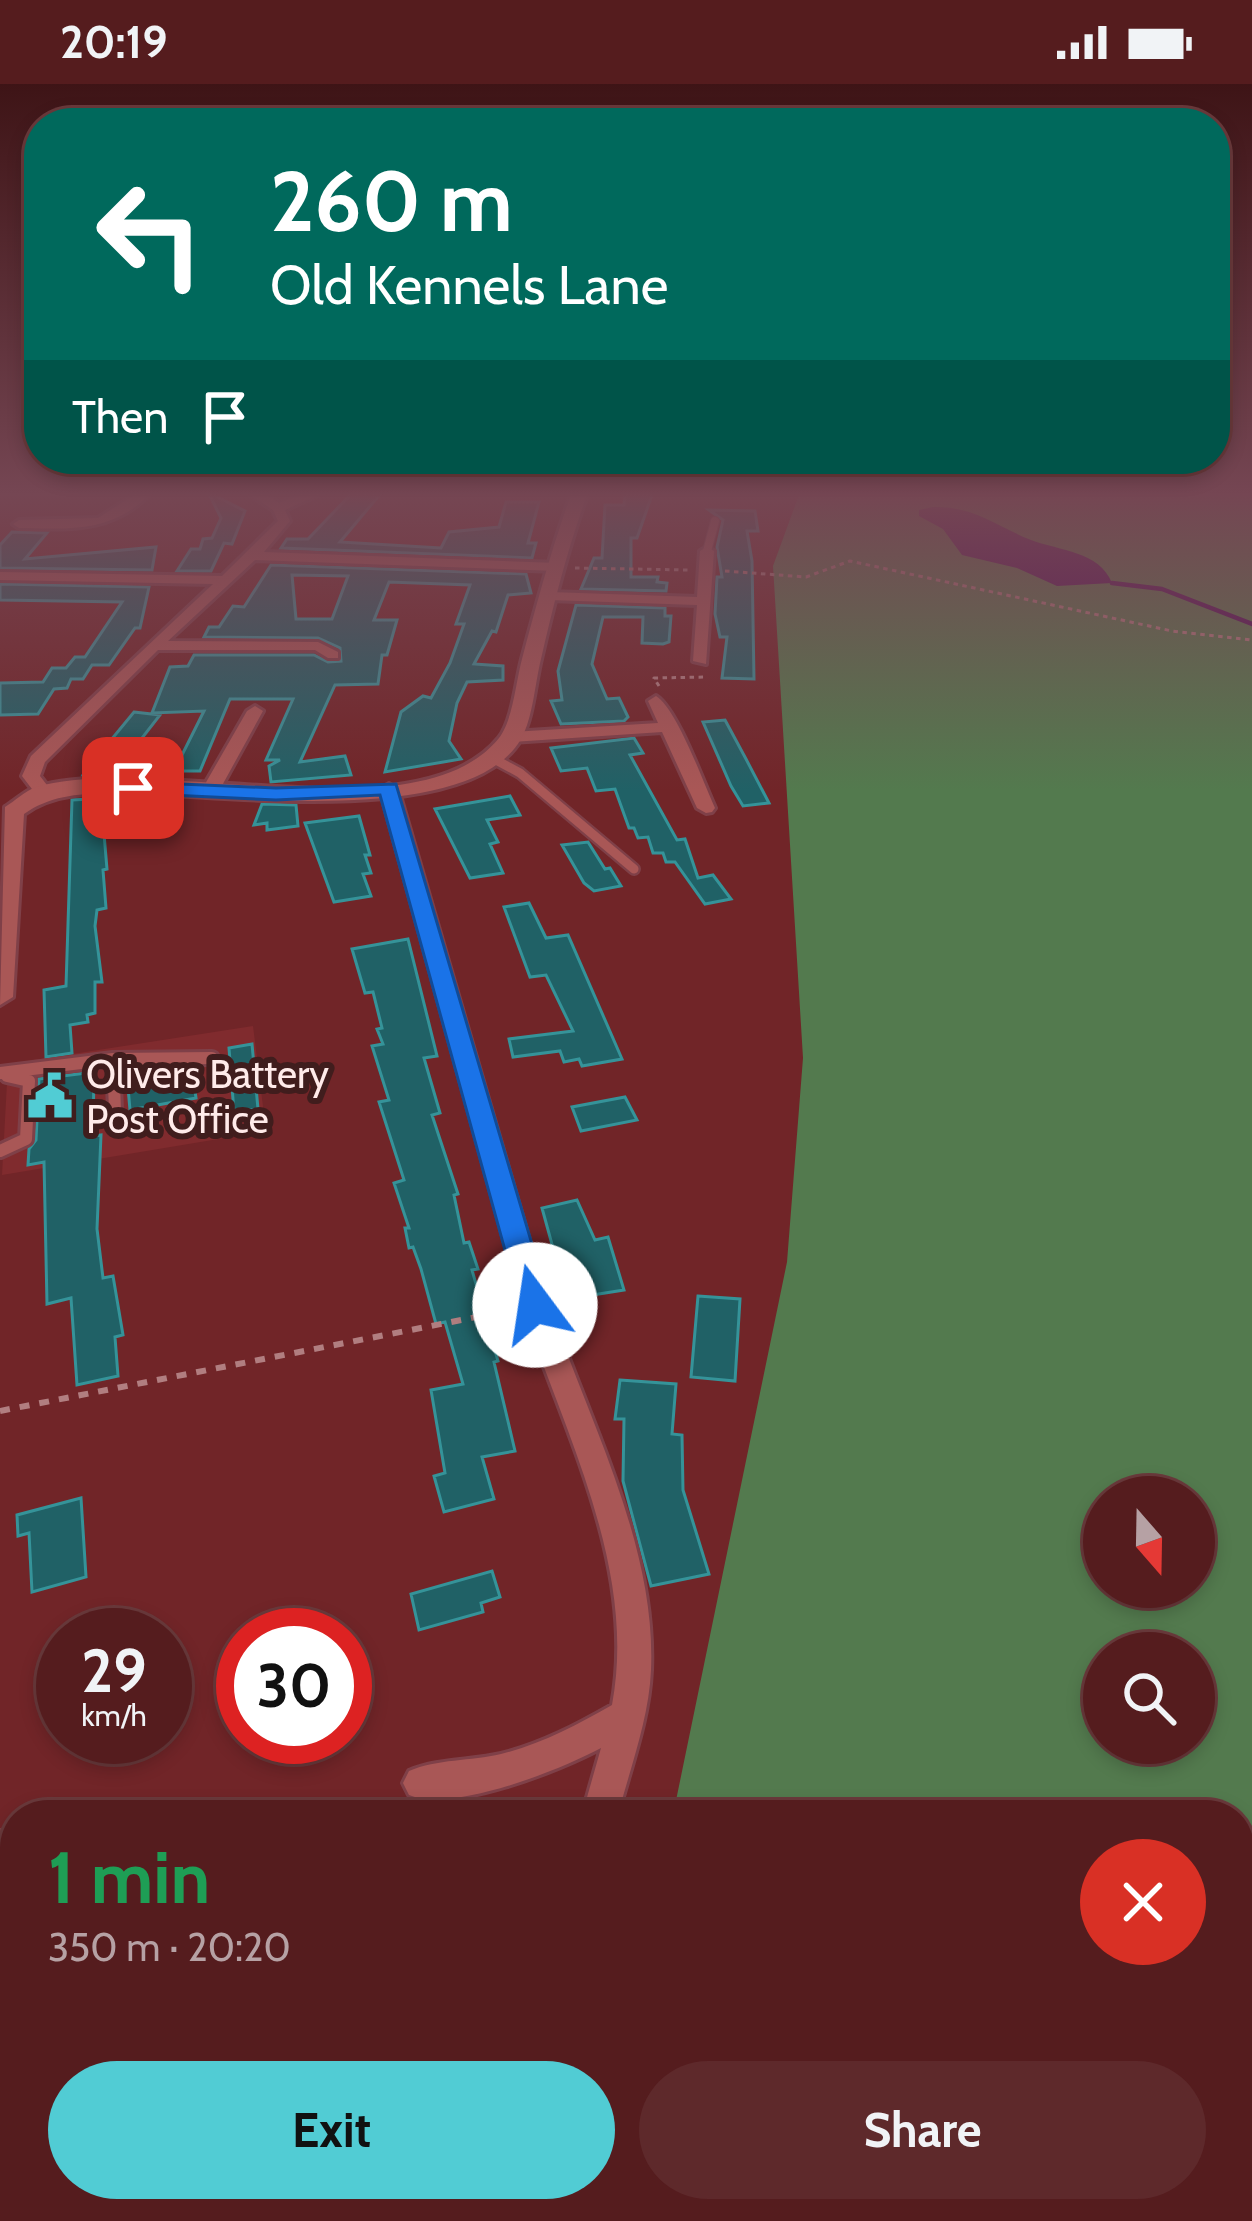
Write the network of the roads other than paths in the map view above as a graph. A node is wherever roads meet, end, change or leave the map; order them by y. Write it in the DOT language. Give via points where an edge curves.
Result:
graph roads {
  1 [pos="211,592"];
  2 [pos="550,592"];
  3 [pos="702,592"];
  4 [pos="549,596"];
  5 [pos="702,601"];
  6 [pos="154,645"];
  7 [pos="329,647"];
  8 [pos="701,661"];
  9 [pos="656,701"];
  10 [pos="255,712"];
  11 [pos="669,728"];
  12 [pos="512,737"];
  13 [pos="496,760"];
  14 [pos="388,789"];
  15 [pos="41,790"];
  16 [pos="210,791"];
  17 [pos="706,808"];
  18 [pos="634,868"];
  19 [pos="0,997"];
  20 [pos="212,1058"];
  21 [pos="113,1059"];
  22 [pos="0,1074"];
  23 [pos="115,1109"];
  24 [pos="0,1151"];
  25 [pos="626,1715"];
  26 [pos="421,1783"];
  27 [pos="605,1800"];
  1 -- 6 [label="street"];
  2 -- 4 [label="street"];
  3 -- 5 [label="street"];
  4 -- 5 [label="street"];
  4 -- 12 [label="street"];
  5 -- 8 [label="street"];
  6 -- 7 [label="street"];
  6 -- 15 [label="street" via="37,760 31,776"];
  9 -- 11 [label="street"];
  10 -- 16 [label="street"];
  11 -- 12 [label="street"];
  11 -- 17 [label="street"];
  12 -- 13 [label="street"];
  13 -- 14 [label="street" via="455,779"];
  13 -- 18 [label="lane"];
  14 -- 16 [label="street"];
  14 -- 25 [label="street" via="540,1319 615,1532 635,1668"];
  15 -- 16 [label="street"];
  15 -- 19 [label="street" via="16,802 13,812"];
  20 -- 21 [label="lane"];
  21 -- 22 [label="lane"];
  21 -- 23 [label="lane"];
  22 -- 24 [label="lane" via="28,1081 26,1139"];
  25 -- 26 [label="street" via="524,1766"];
  25 -- 27 [label="street"];
}
